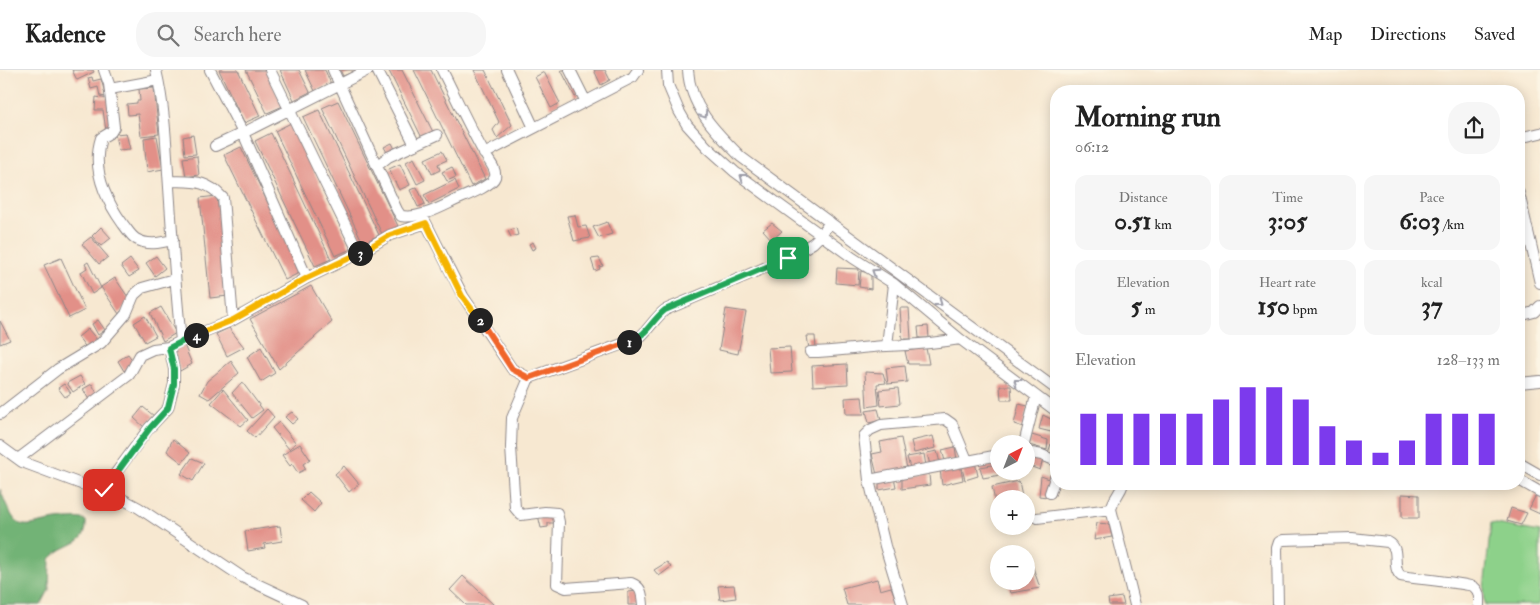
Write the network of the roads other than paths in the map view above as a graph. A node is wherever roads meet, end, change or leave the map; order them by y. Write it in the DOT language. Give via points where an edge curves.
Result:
graph roads {
  1 [pos="104,70"];
  2 [pos="210,70"];
  3 [pos="270,70"];
  4 [pos="333,70"];
  5 [pos="368,70"];
  6 [pos="377,70"];
  7 [pos="442,70"];
  8 [pos="507,70"];
  9 [pos="570,70"];
  10 [pos="667,70"];
  11 [pos="688,70"];
  12 [pos="633,72"];
  13 [pos="157,75"];
  14 [pos="339,84"];
  15 [pos="110,89"];
  16 [pos="585,100"];
  17 [pos="290,109"];
  18 [pos="534,128"];
  19 [pos="244,133"];
  20 [pos="1540,133"];
  21 [pos="437,135"];
  22 [pos="1525,137"];
  23 [pos="415,145"];
  24 [pos="215,146"];
  25 [pos="484,154"];
  26 [pos="378,165"];
  27 [pos="169,181"];
  28 [pos="1525,218"];
  29 [pos="424,219"];
  30 [pos="829,222"];
  31 [pos="821,234"];
  32 [pos="173,240"];
  33 [pos="360,253"];
  34 [pos="307,278"];
  35 [pos="174,279"];
  36 [pos="1540,283"];
  37 [pos="894,284"];
  38 [pos="1540,306"];
  39 [pos="1525,315"];
  40 [pos="233,320"];
  41 [pos="960,339"];
  42 [pos="181,342"];
  43 [pos="887,346"];
  44 [pos="169,348"];
  45 [pos="810,352"];
  46 [pos="529,378"];
  47 [pos="1540,381"];
  48 [pos="1525,382"];
  49 [pos="1050,385"];
  50 [pos="1036,396"];
  51 [pos="1050,406"];
  52 [pos="0,414"];
  53 [pos="1026,435"];
  54 [pos="0,446"];
  55 [pos="1035,454"];
  56 [pos="990,456"];
  57 [pos="1050,458"];
  58 [pos="18,460"];
  59 [pos="967,460"];
  60 [pos="1525,466"];
  61 [pos="1540,475"];
  62 [pos="869,480"];
  63 [pos="1525,483"];
  64 [pos="104,490"];
  65 [pos="1051,490"];
  66 [pos="1121,490"];
  67 [pos="1540,492"];
  68 [pos="1050,493"];
  69 [pos="1111,509"];
  70 [pos="1037,518"];
  71 [pos="302,605"];
  72 [pos="643,605"];
  73 [pos="903,605"];
  74 [pos="1135,605"];
  75 [pos="1278,605"];
  76 [pos="1479,605"];
  1 -- 15 [label="street"];
  2 -- 19 [label="street"];
  3 -- 17 [label="street"];
  4 -- 14 [label="street"];
  5 -- 14 [label="street"];
  6 -- 23 [label="street"];
  7 -- 25 [label="street"];
  8 -- 18 [label="street"];
  9 -- 16 [label="street"];
  31 -- 10 [label="street, one-way" via="735,172 707,147 679,111 668,85"];
  11 -- 30 [label="street, one-way" via="688,80 698,106 716,132 741,157"];
  12 -- 16 [label="street"];
  13 -- 15 [label="street"];
  13 -- 27 [label="street" via="162,96"];
  14 -- 17 [label="street"];
  14 -- 26 [label="street"];
  15 -- 32 [label="street" via="114,127 100,138 96,152 100,181 112,209 134,238 150,244"];
  16 -- 18 [label="street"];
  17 -- 19 [label="street"];
  17 -- 33 [label="street"];
  18 -- 25 [label="street"];
  19 -- 24 [label="street"];
  19 -- 34 [label="street"];
  20 -- 22 [label="street"];
  21 -- 23 [label="street"];
  23 -- 26 [label="street"];
  25 -- 29 [label="street" via="495,172 492,182"];
  26 -- 29 [label="street" via="401,216"];
  27 -- 32 [label="street"];
  27 -- 40 [label="street" via="204,183 223,198"];
  28 -- 36 [label="street"];
  29 -- 33 [label="street"];
  29 -- 46 [label="street" via="462,296 512,369"];
  30 -- 31 [label="street"];
  30 -- 49 [label="street, one-way"];
  37 -- 31 [label="street, one-way"];
  31 -- 46 [label="street" via="813,243 788,258 665,310 639,338"];
  32 -- 35 [label="street"];
  33 -- 34 [label="street"];
  34 -- 40 [label="street"];
  35 -- 42 [label="street"];
  35 -- 52 [label="street" via="142,288 134,295 126,314 101,343 58,369"];
  37 -- 41 [label="street"];
  37 -- 43 [label="street"];
  38 -- 39 [label="street" via="1536,312"];
  40 -- 42 [label="street"];
  41 -- 43 [label="street"];
  50 -- 41 [label="street, one-way"];
  42 -- 44 [label="street"];
  43 -- 45 [label="street"];
  44 -- 58 [label="street" via="154,349 140,356 129,375"];
  44 -- 64 [label="street" via="174,384 168,408"];
  46 -- 72 [label="street" via="512,418 515,508 521,515 556,513 559,522 557,584 566,588 631,583 642,591"];
  47 -- 48 [label="street"];
  50 -- 51 [label="street"];
  50 -- 53 [label="street"];
  54 -- 58 [label="street"];
  55 -- 57 [label="street"];
  56 -- 59 [label="street"];
  58 -- 64 [label="street"];
  59 -- 62 [label="street"];
  59 -- 62 [label="street" via="948,420 881,425 864,436"];
  60 -- 61 [label="street"];
  62 -- 73 [label="street"];
  63 -- 67 [label="street"];
  64 -- 71 [label="street" via="139,508 242,577"];
  65 -- 68 [label="street"];
  66 -- 69 [label="street" via="1113,499"];
  69 -- 70 [label="street"];
  69 -- 74 [label="street"];
  75 -- 76 [label="street" via="1279,542 1352,538 1391,543 1396,549 1396,569 1401,576 1470,584 1478,592"];
}
